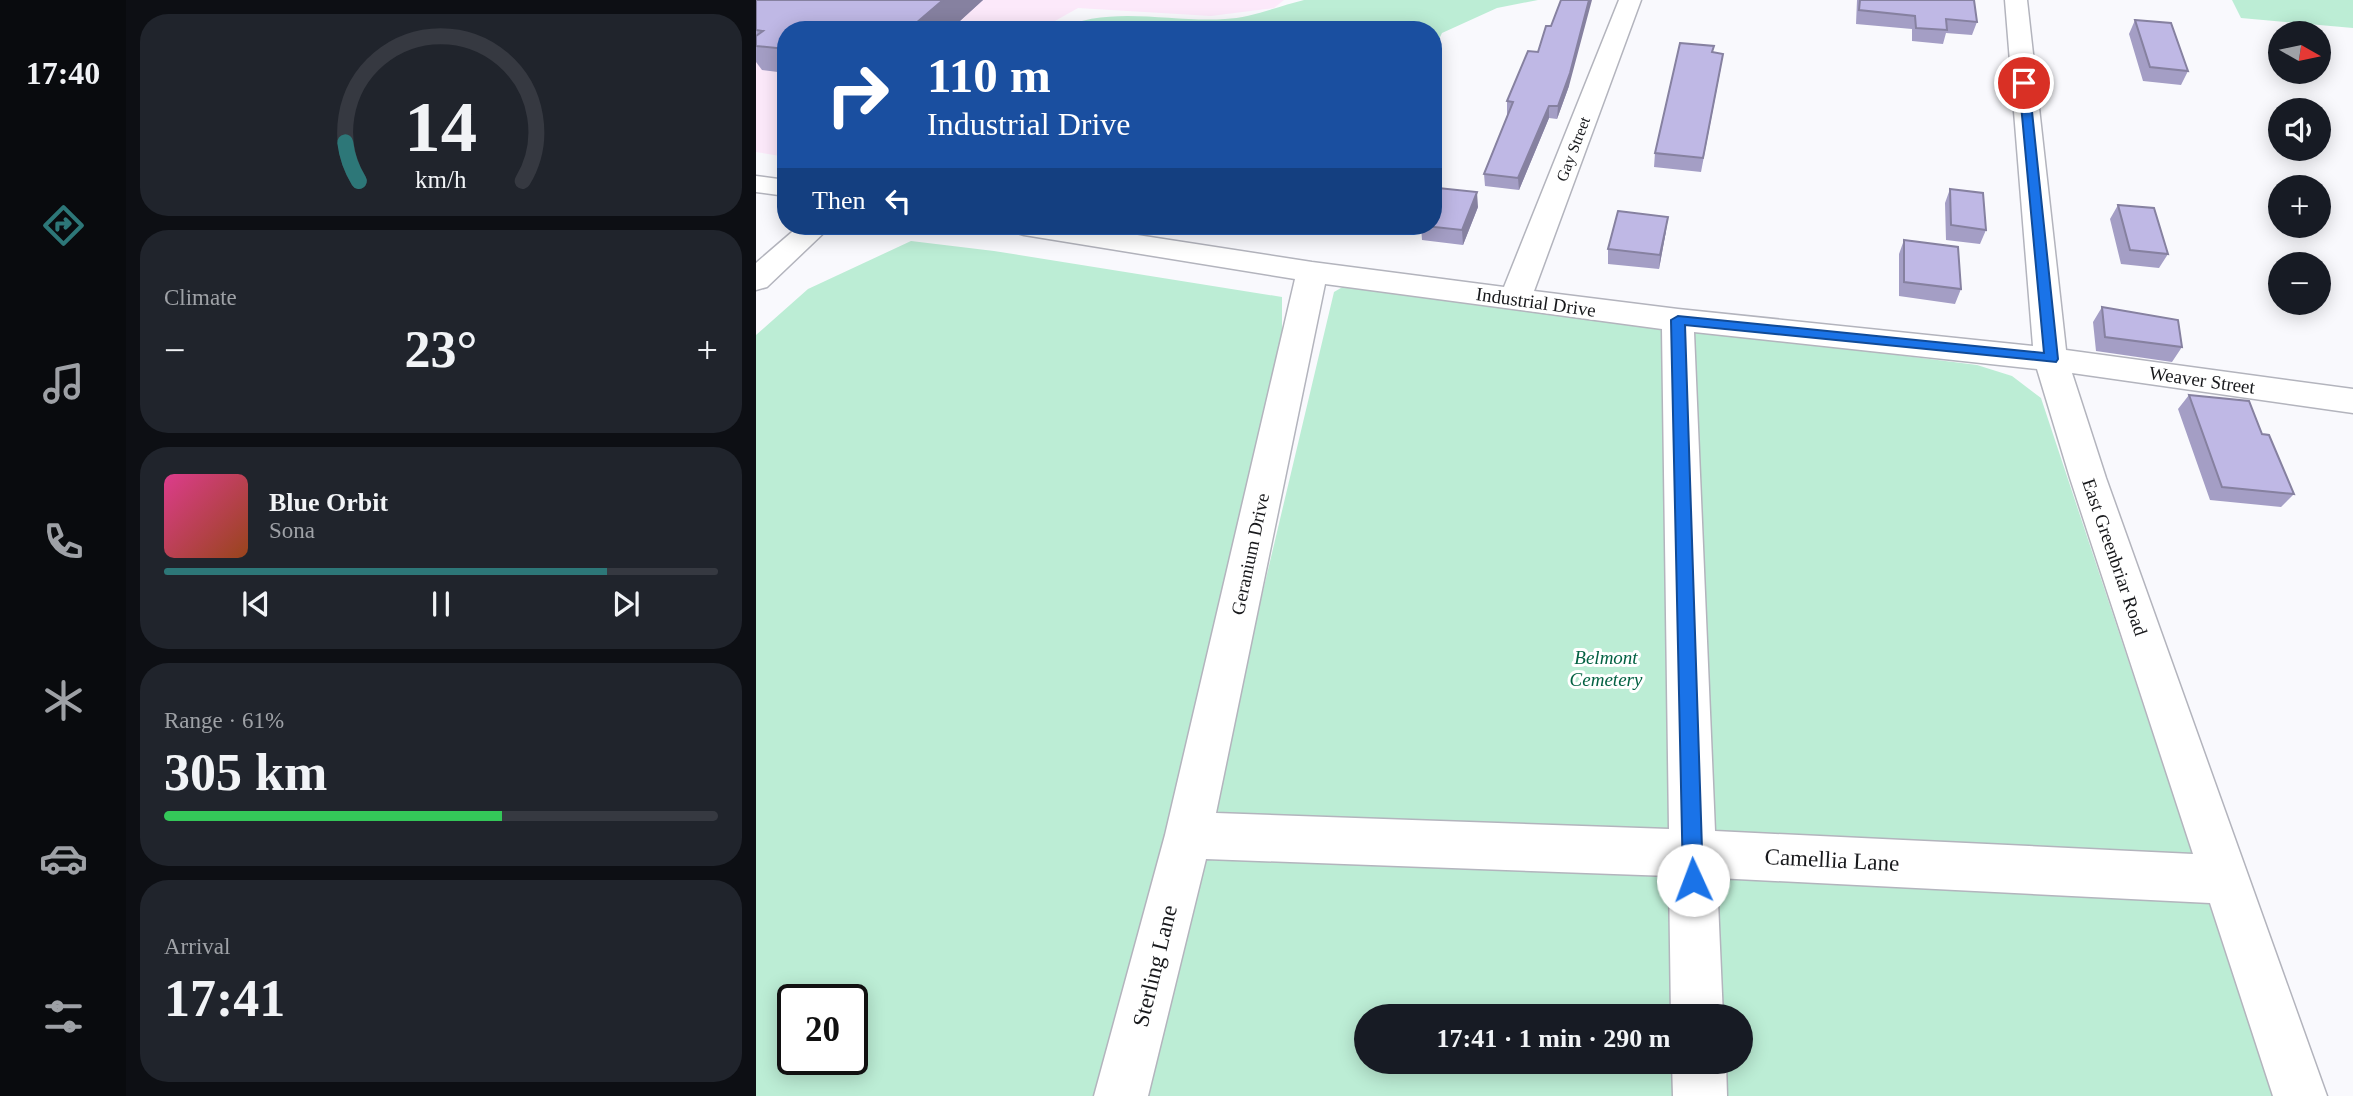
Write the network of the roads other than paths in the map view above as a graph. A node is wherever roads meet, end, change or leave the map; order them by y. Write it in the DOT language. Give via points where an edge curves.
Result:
graph roads {
  1 [pos="1630,0"];
  2 [pos="2016,0"];
  3 [pos="756,184"];
  4 [pos="777,187"];
  5 [pos="806,235"];
  6 [pos="1080,235"];
  7 [pos="1312,272"];
  8 [pos="756,280"];
  9 [pos="1515,299"];
  10 [pos="1678,320"];
  11 [pos="2051,359"];
  12 [pos="2353,401"];
  13 [pos="1188,835"];
  14 [pos="1692,853"];
  15 [pos="2224,880"];
  16 [pos="1697,1004"];
  17 [pos="1699,1074"];
  18 [pos="1121,1096"];
  19 [pos="1700,1096"];
  20 [pos="2300,1096"];
  1 -- 9 [label="street, Gay Street"];
  2 -- 11 [label="street, East Greenbriar Road"];
  3 -- 4 [label="street"];
  5 -- 8 [label="street"];
  6 -- 7 [label="street, Industrial Drive"];
  7 -- 9 [label="street, Industrial Drive"];
  7 -- 13 [label="street, Geranium Drive"];
  9 -- 10 [label="street, Industrial Drive"];
  10 -- 11 [label="street, Industrial Drive"];
  10 -- 14 [label="street"];
  11 -- 12 [label="street, Weaver Street"];
  11 -- 15 [label="street, East Greenbriar Road"];
  13 -- 14 [label="street, Camellia Lane"];
  13 -- 18 [label="street, Sterling Lane"];
  14 -- 15 [label="street, Camellia Lane"];
  14 -- 16 [label="street"];
  15 -- 20 [label="street, East Greenbriar Road"];
  17 -- 19 [label="street"];
}
